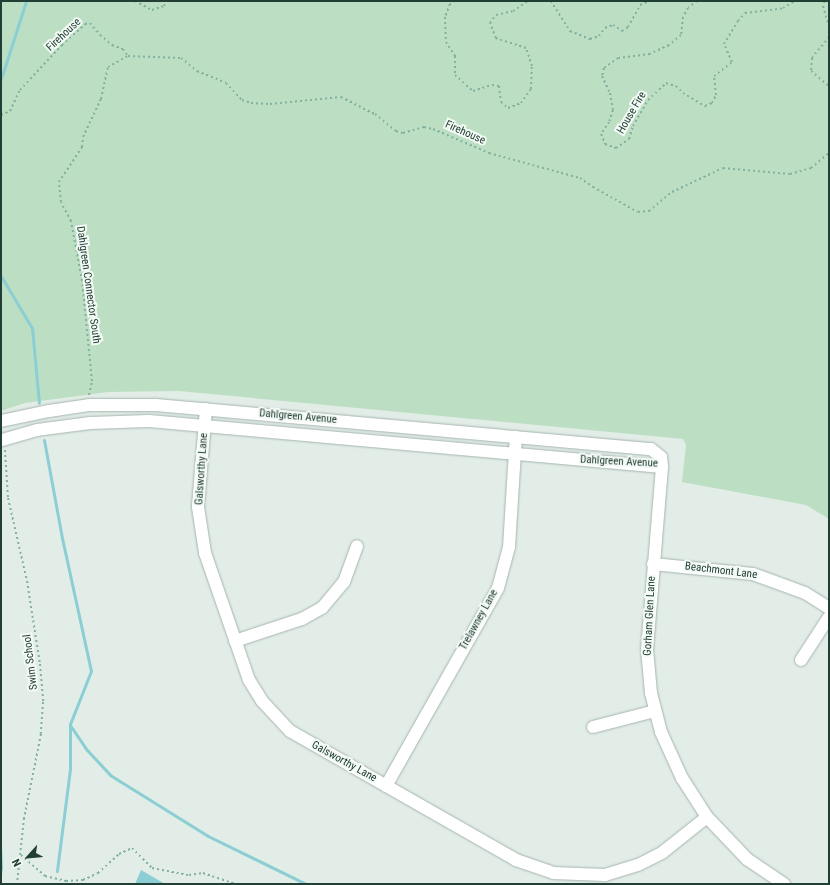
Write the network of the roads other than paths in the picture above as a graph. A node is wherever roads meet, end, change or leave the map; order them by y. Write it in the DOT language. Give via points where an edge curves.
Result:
graph roads {
  1 [pos="206,409"];
  2 [pos="1,421"];
  3 [pos="204,427"];
  4 [pos="516,437"];
  5 [pos="2,439"];
  6 [pos="516,454"];
  7 [pos="662,467"];
  8 [pos="357,546"];
  9 [pos="654,564"];
  10 [pos="829,608"];
  11 [pos="829,617"];
  12 [pos="235,641"];
  13 [pos="801,660"];
  14 [pos="655,711"];
  15 [pos="593,727"];
  16 [pos="386,786"];
  17 [pos="707,817"];
  18 [pos="784,884"];
  1 -- 2 [label="street, Dahlgreen Avenue" via="136,404 89,406 49,410"];
  1 -- 3 [label="street, Galsworthy Lane"];
  1 -- 4 [label="street, Dahlgreen Avenue"];
  3 -- 5 [label="street, Dahlgreen Avenue" via="149,421 114,421 37,430"];
  3 -- 6 [label="street, Dahlgreen Avenue"];
  3 -- 12 [label="street, Galsworthy Lane" via="199,486 200,528"];
  4 -- 6 [label="street, Trelawney Lane"];
  4 -- 7 [label="street, Dahlgreen Avenue" via="651,449 661,457"];
  6 -- 7 [label="street, Dahlgreen Avenue"];
  6 -- 16 [label="street, Trelawney Lane" via="508,547 498,588"];
  7 -- 9 [label="street, Gorham Glen Lane"];
  8 -- 12 [label="street" via="344,582 322,608 302,619"];
  9 -- 10 [label="street, Beachmont Lane" via="753,574 805,593"];
  9 -- 14 [label="street, Gorham Glen Lane" via="647,649"];
  11 -- 13 [label="street"];
  12 -- 16 [label="street, Galsworthy Lane" via="255,691 280,721 300,738"];
  14 -- 15 [label="street"];
  14 -- 17 [label="street, Gorham Glen Lane" via="674,763"];
  16 -- 17 [label="street, Galsworthy Lane" via="516,860 553,873 572,875 605,874 638,865 663,852"];
  17 -- 18 [label="street, Gorham Glen Lane" via="747,859"];
}
